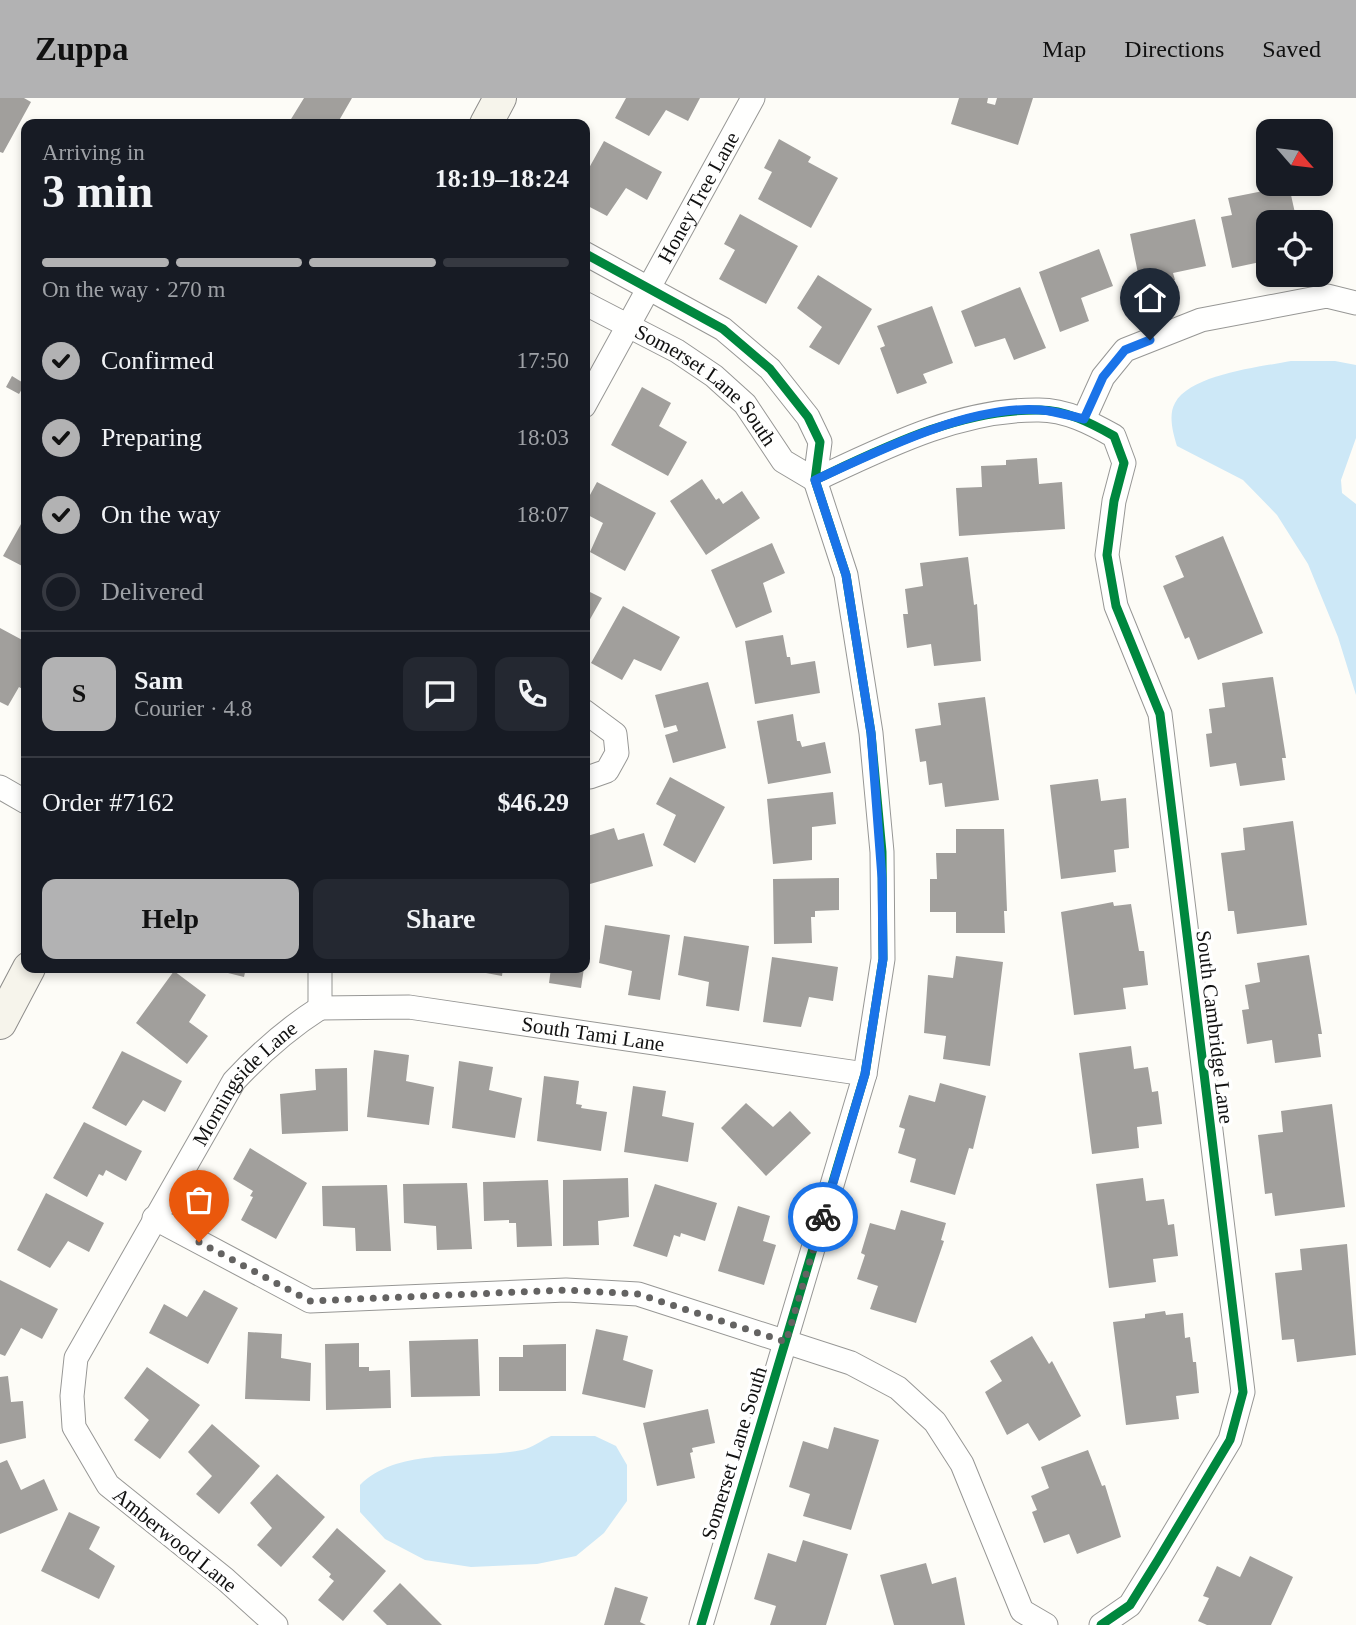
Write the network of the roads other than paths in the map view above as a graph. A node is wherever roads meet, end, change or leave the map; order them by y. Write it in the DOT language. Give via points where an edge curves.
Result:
graph roads {
  1 [pos="500,98"];
  2 [pos="753,98"];
  3 [pos="489,119"];
  4 [pos="590,256"];
  5 [pos="649,288"];
  6 [pos="1356,303"];
  7 [pos="590,306"];
  8 [pos="628,325"];
  9 [pos="590,395"];
  10 [pos="1084,419"];
  11 [pos="815,480"];
  12 [pos="590,715"];
  13 [pos="590,777"];
  14 [pos="0,787"];
  15 [pos="21,799"];
  16 [pos="26,973"];
  17 [pos="320,973"];
  18 [pos="320,1008"];
  19 [pos="0,1023"];
  20 [pos="865,1074"];
  21 [pos="154,1218"];
  22 [pos="786,1342"];
  23 [pos="275,1625"];
  24 [pos="701,1625"];
  25 [pos="1046,1625"];
  26 [pos="1101,1625"];
  1 -- 3 [label="street"];
  2 -- 5 [label="street, Honey Tree Lane"];
  4 -- 5 [label="street, Somerset Lane South"];
  5 -- 8 [label="street, Honey Tree Lane"];
  5 -- 11 [label="street, Somerset Lane South" via="723,329 770,369 808,417 820,442"];
  6 -- 10 [label="street" via="1327,296 1201,320 1125,350 1103,377"];
  7 -- 8 [label="street, Somerset Lane South"];
  8 -- 9 [label="street, Honey Tree Lane"];
  8 -- 11 [label="street, Somerset Lane South" via="714,376 745,404 783,461"];
  10 -- 11 [label="street, South Cambridge Lane" via="1041,410 980,415 892,444"];
  10 -- 26 [label="street, South Cambridge Lane" via="1114,436 1124,463 1107,555 1115,606 1160,714 1243,1392 1230,1440 1158,1560 1130,1605"];
  11 -- 20 [label="street, Somerset Lane South" via="846,575 871,733 882,852 883,959"];
  12 -- 13 [label="street" via="615,734 617,753 607,771"];
  14 -- 15 [label="street"];
  16 -- 19 [label="street"];
  17 -- 18 [label="street"];
  18 -- 20 [label="street, South Tami Lane" via="409,1007"];
  18 -- 21 [label="street, Morningside Lane" via="290,1027 234,1081"];
  20 -- 22 [label="street, Somerset Lane South"];
  21 -- 22 [label="street" via="310,1301 566,1290 638,1294"];
  21 -- 23 [label="street, Amberwood Lane" via="76,1358 74,1427 108,1485"];
  22 -- 24 [label="street, Somerset Lane South"];
  22 -- 25 [label="street" via="851,1363 898,1388 935,1422 962,1464 1022,1611"];
}
